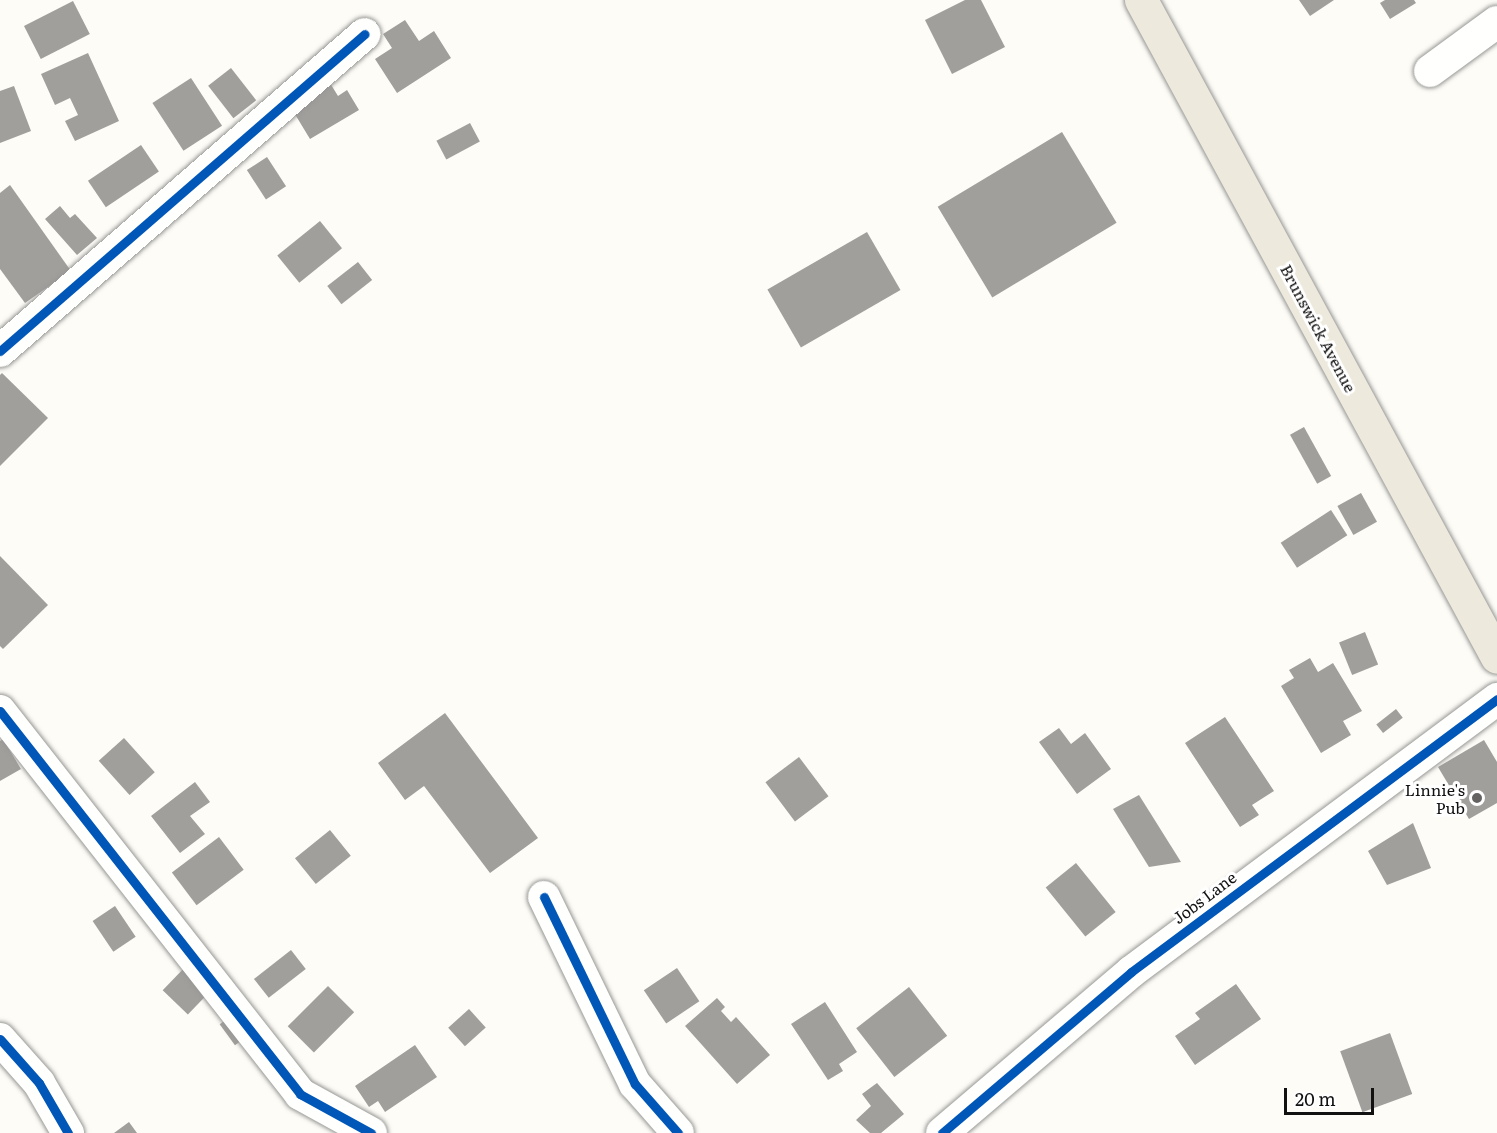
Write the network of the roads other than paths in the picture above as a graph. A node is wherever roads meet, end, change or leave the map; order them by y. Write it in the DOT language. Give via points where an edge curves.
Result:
graph roads {
  1 [pos="1141,0"];
  2 [pos="1497,22"];
  3 [pos="365,34"];
  4 [pos="1430,71"];
  5 [pos="0,351"];
  6 [pos="1497,657"];
  7 [pos="1497,699"];
  8 [pos="0,711"];
  9 [pos="544,897"];
  10 [pos="0,1039"];
  11 [pos="68,1133"];
  12 [pos="371,1133"];
  13 [pos="678,1133"];
  14 [pos="942,1133"];
  1 -- 6 [label="main road, Brunswick Avenue"];
  2 -- 4 [label="street"];
  3 -- 5 [label="street"];
  7 -- 14 [label="street, Jobs Lane" via="1131,972"];
  8 -- 12 [label="street" via="300,1094"];
  9 -- 13 [label="street" via="635,1084"];
  10 -- 11 [label="street" via="39,1083"];
}
